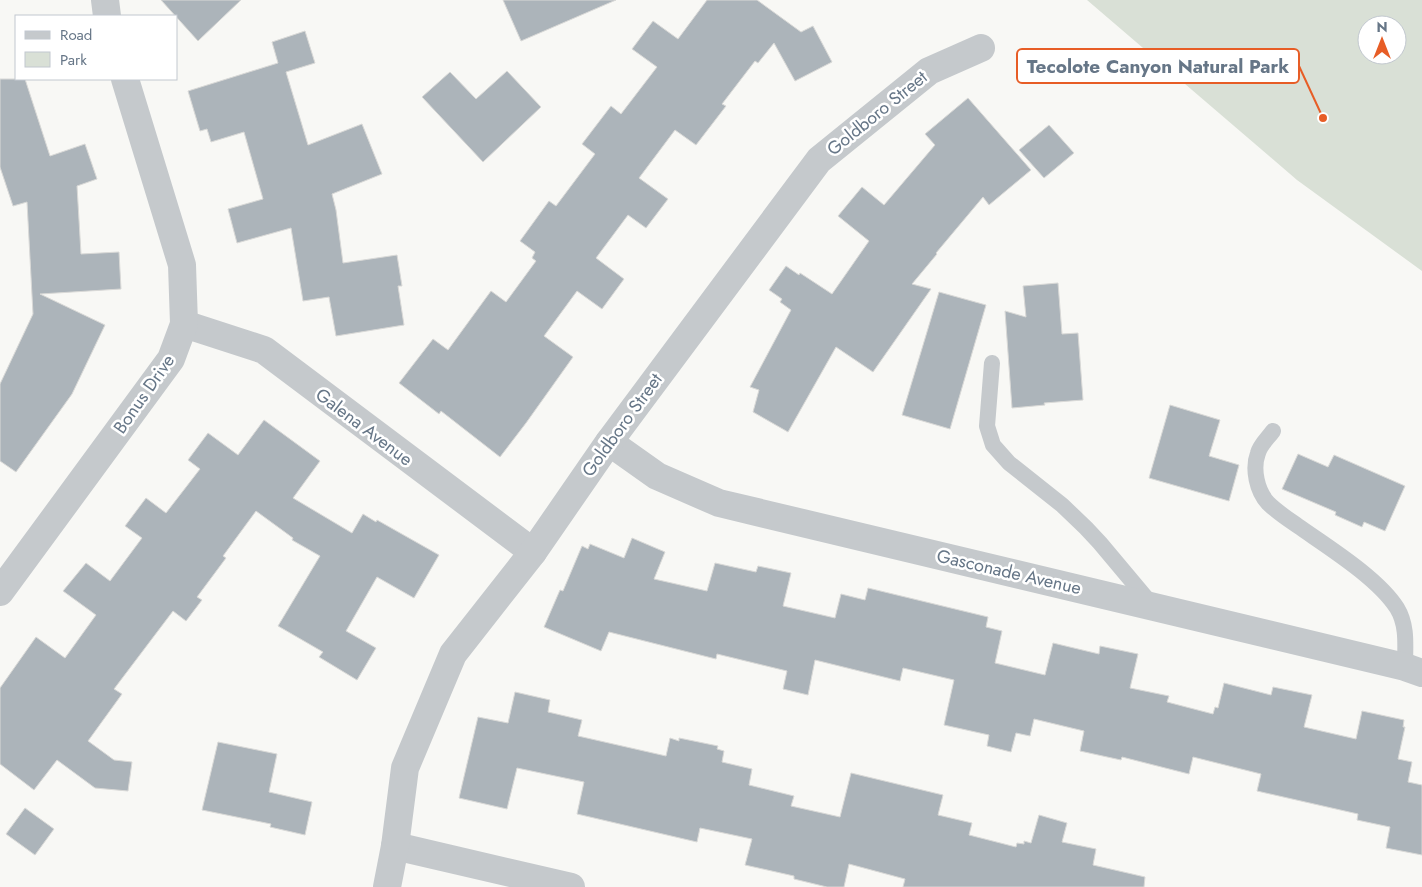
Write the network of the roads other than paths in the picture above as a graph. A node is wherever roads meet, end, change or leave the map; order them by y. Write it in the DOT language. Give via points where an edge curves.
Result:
graph roads {
  1 [pos="105,0"];
  2 [pos="106,15"];
  3 [pos="981,48"];
  4 [pos="125,80"];
  5 [pos="184,324"];
  6 [pos="992,362"];
  7 [pos="1272,431"];
  8 [pos="608,442"];
  9 [pos="533,552"];
  10 [pos="0,592"];
  11 [pos="1153,607"];
  12 [pos="1414,670"];
  13 [pos="395,846"];
  14 [pos="387,887"];
  15 [pos="571,887"];
  1 -- 2 [label="street"];
  3 -- 8 [label="street, Goldboro Street" via="929,71 819,160"];
  4 -- 5 [label="street, Bonus Drive" via="182,265"];
  5 -- 9 [label="street, Galena Avenue" via="264,350"];
  5 -- 10 [label="street, Bonus Drive" via="171,359"];
  6 -- 11 [label="lane" via="987,426 993,445 1086,528"];
  7 -- 12 [label="lane" via="1258,452 1255,470 1258,488 1267,502 1282,515 1356,568 1389,597 1405,625"];
  8 -- 9 [label="street, Goldboro Street"];
  8 -- 11 [label="street, Gasconade Avenue" via="657,476 719,503"];
  9 -- 13 [label="street, Goldboro Street" via="453,654 405,768"];
  11 -- 12 [label="street, Gasconade Avenue"];
  13 -- 14 [label="street, Goldboro Street"];
  13 -- 15 [label="street"];
}
